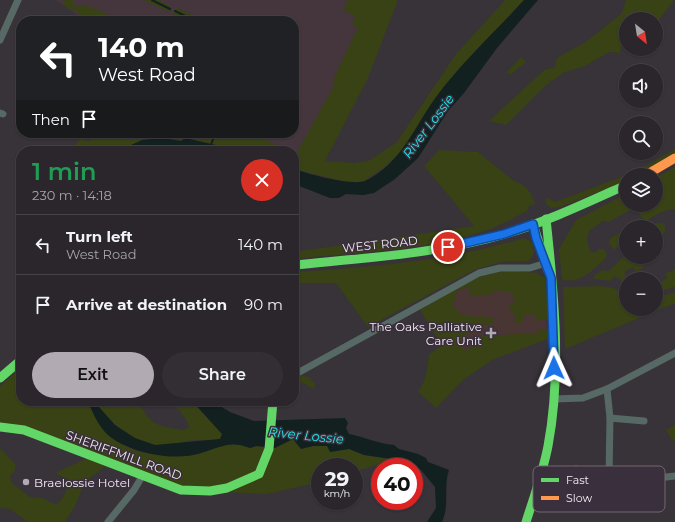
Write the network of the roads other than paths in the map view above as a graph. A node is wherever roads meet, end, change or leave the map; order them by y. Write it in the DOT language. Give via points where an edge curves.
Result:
graph roads {
  1 [pos="18,0"];
  2 [pos="0,40"];
  3 [pos="675,158"];
  4 [pos="658,168"];
  5 [pos="619,188"];
  6 [pos="546,220"];
  7 [pos="533,224"];
  8 [pos="548,262"];
  9 [pos="299,264"];
  10 [pos="675,353"];
  11 [pos="16,364"];
  12 [pos="299,372"];
  13 [pos="0,378"];
  14 [pos="607,390"];
  15 [pos="554,399"];
  16 [pos="272,406"];
  17 [pos="610,418"];
  18 [pos="644,421"];
  19 [pos="0,427"];
  20 [pos="544,466"];
  21 [pos="609,466"];
  22 [pos="143,475"];
  23 [pos="675,476"];
  24 [pos="665,478"];
  25 [pos="533,500"];
  26 [pos="108,522"];
  27 [pos="526,522"];
  1 -- 2 [label="street"];
  3 -- 4 [label="main road"];
  5 -- 6 [label="main road, WEST ROAD"];
  6 -- 7 [label="main road, WEST ROAD"];
  6 -- 8 [label="main road"];
  7 -- 8 [label="main road" via="536,238"];
  7 -- 9 [label="main road, WEST ROAD" via="504,234 448,247"];
  8 -- 12 [label="street" via="530,268 500,268 478,273"];
  8 -- 15 [label="main road" via="551,278"];
  10 -- 14 [label="street"];
  11 -- 13 [label="main road"];
  14 -- 15 [label="street" via="583,398"];
  14 -- 17 [label="street"];
  15 -- 20 [label="main road"];
  16 -- 22 [label="main road, SHERIFFMILL ROAD" via="269,449 259,474 248,480 210,491 181,490"];
  17 -- 18 [label="street"];
  17 -- 21 [label="street"];
  19 -- 22 [label="main road, SHERIFFMILL ROAD" via="24,430"];
  22 -- 26 [label="street"];
  23 -- 24 [label="street"];
  25 -- 27 [label="main road"];
}
